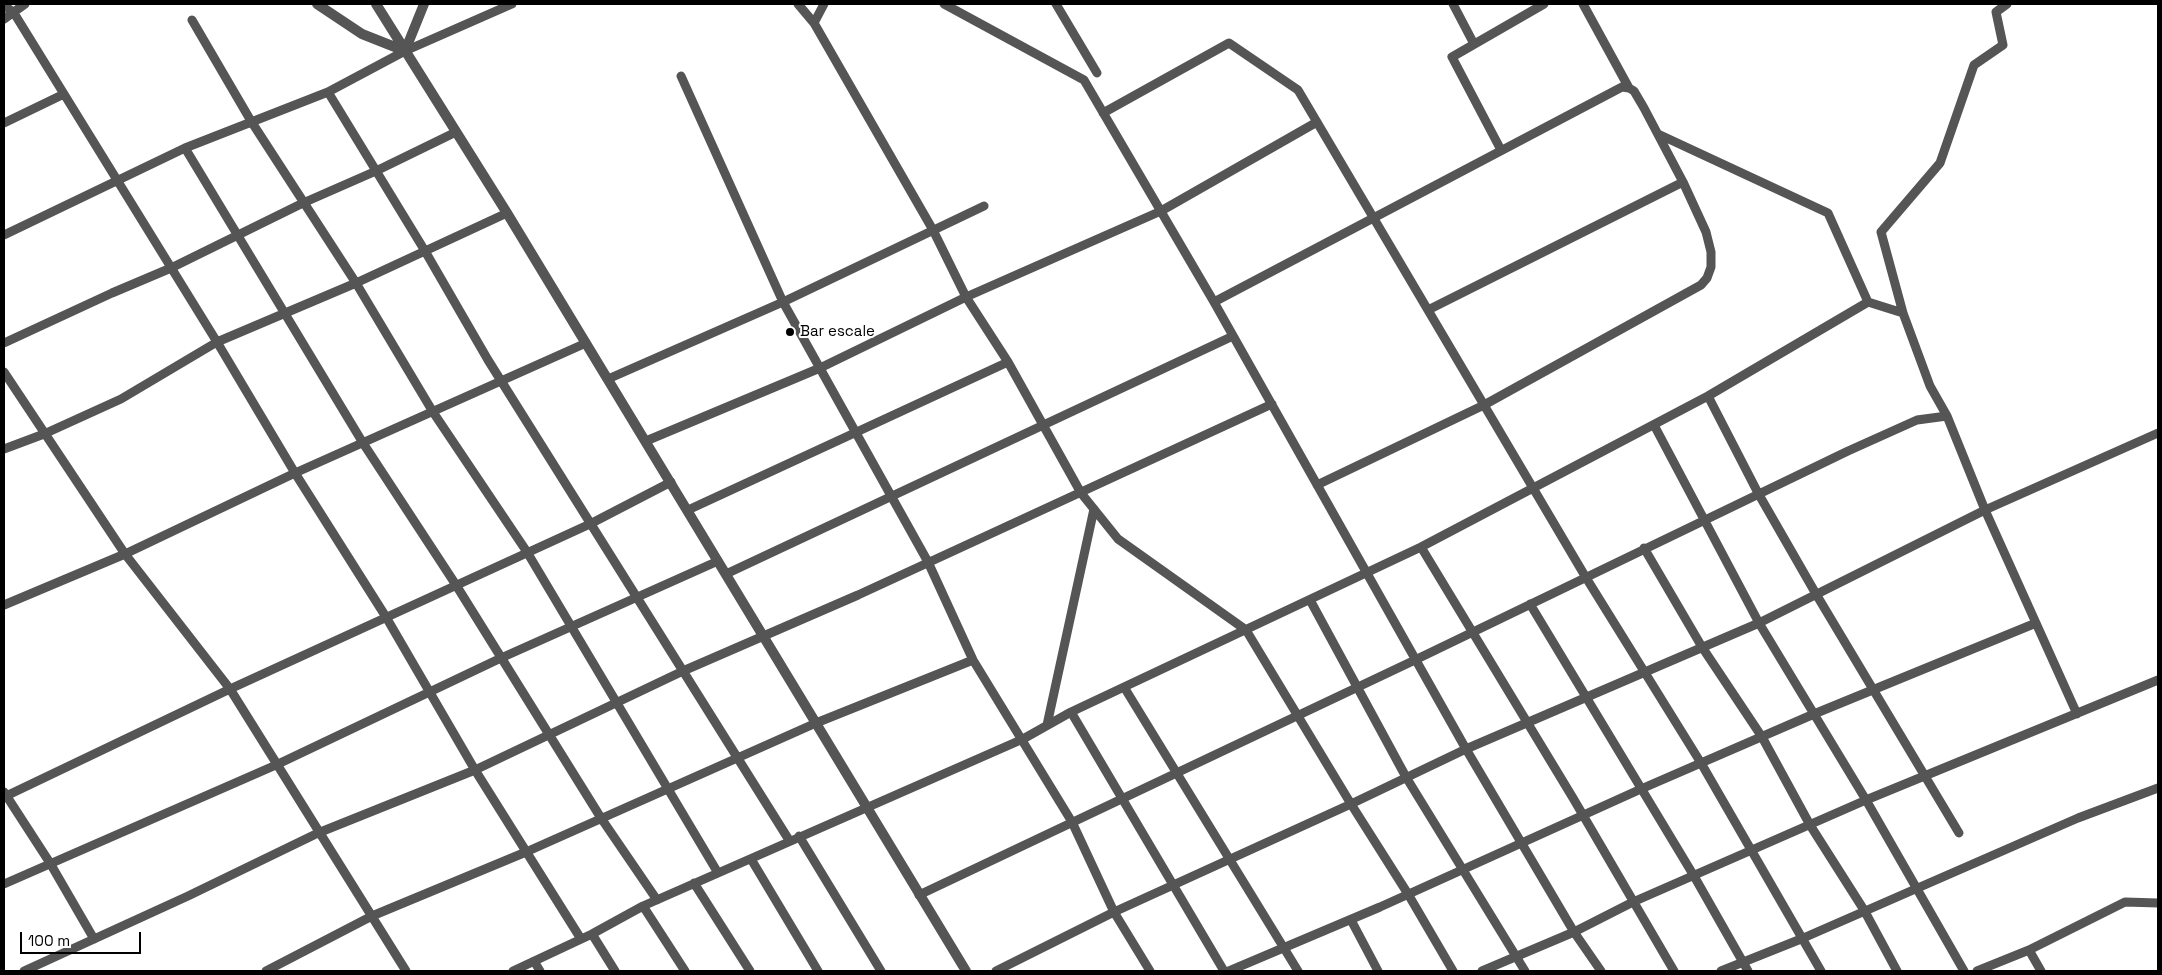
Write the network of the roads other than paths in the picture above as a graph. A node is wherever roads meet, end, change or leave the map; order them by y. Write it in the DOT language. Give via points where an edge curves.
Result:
graph roads {
  1 [pos="24,4"];
  2 [pos="317,4"];
  3 [pos="376,4"];
  4 [pos="424,4"];
  5 [pos="512,4"];
  6 [pos="798,4"];
  7 [pos="824,4"];
  8 [pos="944,4"];
  9 [pos="1056,4"];
  10 [pos="1453,4"];
  11 [pos="1544,4"];
  12 [pos="1583,4"];
  13 [pos="2006,4"];
  14 [pos="4,5"];
  15 [pos="14,13"];
  16 [pos="4,19"];
  17 [pos="192,20"];
  18 [pos="814,23"];
  19 [pos="1474,44"];
  20 [pos="405,51"];
  21 [pos="1097,73"];
  22 [pos="680,76"];
  23 [pos="1629,88"];
  24 [pos="328,92"];
  25 [pos="64,94"];
  26 [pos="1103,113"];
  27 [pos="251,121"];
  28 [pos="1317,122"];
  29 [pos="4,124"];
  30 [pos="456,132"];
  31 [pos="1658,134"];
  32 [pos="185,148"];
  33 [pos="1501,150"];
  34 [pos="376,171"];
  35 [pos="116,179"];
  36 [pos="1683,182"];
  37 [pos="303,203"];
  38 [pos="984,206"];
  39 [pos="1161,212"];
  40 [pos="508,213"];
  41 [pos="1373,217"];
  42 [pos="933,230"];
  43 [pos="237,234"];
  44 [pos="4,235"];
  45 [pos="425,251"];
  46 [pos="171,268"];
  47 [pos="356,284"];
  48 [pos="966,297"];
  49 [pos="783,302"];
  50 [pos="1214,302"];
  51 [pos="1868,302"];
  52 [pos="1428,310"];
  53 [pos="285,313"];
  54 [pos="1903,313"];
  55 [pos="1233,336"];
  56 [pos="217,342"];
  57 [pos="4,343"];
  58 [pos="586,343"];
  59 [pos="1008,362"];
  60 [pos="820,368"];
  61 [pos="4,372"];
  62 [pos="608,379"];
  63 [pos="501,381"];
  64 [pos="1708,396"];
  65 [pos="1272,404"];
  66 [pos="1484,405"];
  67 [pos="433,412"];
  68 [pos="1947,416"];
  69 [pos="1654,425"];
  70 [pos="1043,426"];
  71 [pos="856,432"];
  72 [pos="2158,433"];
  73 [pos="44,434"];
  74 [pos="646,441"];
  75 [pos="363,443"];
  76 [pos="4,449"];
  77 [pos="295,473"];
  78 [pos="671,482"];
  79 [pos="1317,485"];
  80 [pos="1534,489"];
  81 [pos="1081,493"];
  82 [pos="1758,493"];
  83 [pos="891,496"];
  84 [pos="1094,509"];
  85 [pos="688,510"];
  86 [pos="1985,510"];
  87 [pos="1704,519"];
  88 [pos="590,524"];
  89 [pos="1421,547"];
  90 [pos="1644,548"];
  91 [pos="526,552"];
  92 [pos="125,554"];
  93 [pos="718,561"];
  94 [pos="928,562"];
  95 [pos="1367,573"];
  96 [pos="726,574"];
  97 [pos="1585,576"];
  98 [pos="456,585"];
  99 [pos="1816,594"];
  100 [pos="636,597"];
  101 [pos="1310,600"];
  102 [pos="1530,604"];
  103 [pos="4,605"];
  104 [pos="386,617"];
  105 [pos="1758,623"];
  106 [pos="2036,623"];
  107 [pos="571,627"];
  108 [pos="1246,630"];
  109 [pos="1473,632"];
  110 [pos="762,635"];
  111 [pos="1702,647"];
  112 [pos="501,658"];
  113 [pos="973,660"];
  114 [pos="1416,660"];
  115 [pos="683,671"];
  116 [pos="1645,672"];
  117 [pos="2158,680"];
  118 [pos="1124,687"];
  119 [pos="1358,687"];
  120 [pos="230,688"];
  121 [pos="1874,690"];
  122 [pos="429,692"];
  123 [pos="1584,697"];
  124 [pos="616,703"];
  125 [pos="1071,712"];
  126 [pos="1814,714"];
  127 [pos="2076,714"];
  128 [pos="1298,715"];
  129 [pos="1526,721"];
  130 [pos="816,724"];
  131 [pos="1047,725"];
  132 [pos="549,734"];
  133 [pos="1762,737"];
  134 [pos="1023,739"];
  135 [pos="1466,748"];
  136 [pos="737,758"];
  137 [pos="1701,764"];
  138 [pos="276,765"];
  139 [pos="475,770"];
  140 [pos="1176,773"];
  141 [pos="1406,777"];
  142 [pos="1926,777"];
  143 [pos="2158,788"];
  144 [pos="668,789"];
  145 [pos="1641,789"];
  146 [pos="5,795"];
  147 [pos="1121,799"];
  148 [pos="1866,800"];
  149 [pos="1351,804"];
  150 [pos="867,808"];
  151 [pos="1583,814"];
  152 [pos="601,818"];
  153 [pos="1072,822"];
  154 [pos="1810,825"];
  155 [pos="1959,832"];
  156 [pos="318,833"];
  157 [pos="799,836"];
  158 [pos="789,840"];
  159 [pos="1521,842"];
  160 [pos="1750,850"];
  161 [pos="526,852"];
  162 [pos="1230,858"];
  163 [pos="751,860"];
  164 [pos="50,863"];
  165 [pos="1463,869"];
  166 [pos="718,873"];
  167 [pos="1694,876"];
  168 [pos="694,883"];
  169 [pos="4,884"];
  170 [pos="1173,884"];
  171 [pos="1917,888"];
  172 [pos="1408,894"];
  173 [pos="919,895"];
  174 [pos="657,900"];
  175 [pos="1633,902"];
  176 [pos="2158,903"];
  177 [pos="643,906"];
  178 [pos="1864,910"];
  179 [pos="1114,912"];
  180 [pos="372,916"];
  181 [pos="1351,920"];
  182 [pos="1574,932"];
  183 [pos="592,934"];
  184 [pos="94,939"];
  185 [pos="581,939"];
  186 [pos="1800,939"];
  187 [pos="1285,948"];
  188 [pos="2029,950"];
  189 [pos="1516,956"];
  190 [pos="534,961"];
  191 [pos="1742,963"];
  192 [pos="24,971"];
  193 [pos="266,971"];
  194 [pos="406,971"];
  195 [pos="513,971"];
  196 [pos="540,971"];
  197 [pos="614,971"];
  198 [pos="684,971"];
  199 [pos="750,971"];
  200 [pos="818,971"];
  201 [pos="881,971"];
  202 [pos="966,971"];
  203 [pos="996,971"];
  204 [pos="1150,971"];
  205 [pos="1224,971"];
  206 [pos="1230,971"];
  207 [pos="1298,971"];
  208 [pos="1378,971"];
  209 [pos="1453,971"];
  210 [pos="1482,971"];
  211 [pos="1526,971"];
  212 [pos="1601,971"];
  213 [pos="1674,971"];
  214 [pos="1721,971"];
  215 [pos="1748,971"];
  216 [pos="1820,971"];
  217 [pos="1897,971"];
  218 [pos="1964,971"];
  219 [pos="1977,971"];
  220 [pos="2041,971"];
  1 -- 15 [label="street"];
  2 -- 20 [label="street" via="362,34"];
  3 -- 20 [label="street"];
  4 -- 20 [label="street"];
  5 -- 20 [label="street"];
  6 -- 18 [label="street"];
  7 -- 18 [label="street"];
  8 -- 26 [label="street" via="1084,80"];
  9 -- 21 [label="street"];
  10 -- 19 [label="street"];
  11 -- 19 [label="street"];
  12 -- 23 [label="street"];
  13 -- 54 [label="street" via="1996,12 2004,45 1974,65 1940,162 1881,232"];
  14 -- 15 [label="street"];
  15 -- 16 [label="street"];
  15 -- 25 [label="street"];
  17 -- 27 [label="street"];
  18 -- 42 [label="street"];
  19 -- 33 [label="street" via="1452,57"];
  20 -- 24 [label="street"];
  20 -- 30 [label="street"];
  22 -- 49 [label="street"];
  23 -- 31 [label="street" via="1634,91"];
  23 -- 33 [label="street" via="1622,87"];
  24 -- 27 [label="street"];
  24 -- 34 [label="street"];
  25 -- 29 [label="street"];
  25 -- 35 [label="street"];
  26 -- 28 [label="street" via="1229,42 1298,90"];
  26 -- 39 [label="street"];
  27 -- 32 [label="street"];
  27 -- 37 [label="street"];
  28 -- 39 [label="street"];
  28 -- 41 [label="street"];
  30 -- 34 [label="street"];
  30 -- 40 [label="street"];
  31 -- 36 [label="street"];
  31 -- 51 [label="street" via="1828,213"];
  32 -- 35 [label="street"];
  32 -- 43 [label="street"];
  33 -- 41 [label="street"];
  34 -- 37 [label="street"];
  34 -- 45 [label="street"];
  35 -- 44 [label="street"];
  35 -- 46 [label="street"];
  36 -- 52 [label="street"];
  36 -- 66 [label="street" via="1702,222 1711,252 1711,268 1701,285"];
  37 -- 43 [label="street"];
  37 -- 47 [label="street"];
  38 -- 42 [label="street"];
  39 -- 48 [label="street"];
  39 -- 50 [label="street"];
  40 -- 45 [label="street"];
  40 -- 58 [label="street"];
  41 -- 50 [label="street"];
  41 -- 52 [label="street"];
  42 -- 48 [label="street"];
  42 -- 49 [label="street"];
  43 -- 46 [label="street"];
  43 -- 53 [label="street"];
  45 -- 47 [label="street"];
  45 -- 63 [label="street"];
  46 -- 56 [label="street"];
  46 -- 57 [label="street"];
  47 -- 53 [label="street"];
  47 -- 67 [label="street"];
  48 -- 59 [label="street"];
  48 -- 60 [label="street"];
  49 -- 60 [label="street"];
  49 -- 62 [label="street"];
  50 -- 55 [label="street"];
  51 -- 54 [label="street"];
  51 -- 64 [label="street"];
  52 -- 66 [label="street"];
  53 -- 56 [label="street"];
  53 -- 75 [label="street"];
  54 -- 68 [label="street" via="1930,386"];
  55 -- 65 [label="street"];
  55 -- 70 [label="street"];
  56 -- 73 [label="street" via="122,398"];
  56 -- 77 [label="street"];
  58 -- 62 [label="street"];
  58 -- 63 [label="street"];
  59 -- 70 [label="street"];
  59 -- 71 [label="street"];
  60 -- 71 [label="street"];
  60 -- 74 [label="street"];
  61 -- 73 [label="street"];
  62 -- 74 [label="street"];
  63 -- 67 [label="street"];
  63 -- 88 [label="street"];
  64 -- 69 [label="street"];
  64 -- 82 [label="street"];
  65 -- 79 [label="street"];
  65 -- 81 [label="street"];
  66 -- 79 [label="street"];
  66 -- 80 [label="street"];
  67 -- 75 [label="street"];
  67 -- 91 [label="street"];
  68 -- 82 [label="street" via="1917,420"];
  68 -- 86 [label="street"];
  69 -- 80 [label="street"];
  69 -- 87 [label="street"];
  70 -- 81 [label="street"];
  70 -- 83 [label="street"];
  71 -- 83 [label="street"];
  71 -- 85 [label="street"];
  72 -- 86 [label="street"];
  73 -- 76 [label="street"];
  73 -- 92 [label="street"];
  74 -- 78 [label="street"];
  75 -- 77 [label="street"];
  75 -- 98 [label="street"];
  77 -- 92 [label="street"];
  77 -- 104 [label="street"];
  78 -- 85 [label="street"];
  78 -- 88 [label="street"];
  79 -- 95 [label="street"];
  80 -- 89 [label="street"];
  80 -- 97 [label="street"];
  81 -- 84 [label="street"];
  81 -- 94 [label="street"];
  82 -- 87 [label="street"];
  82 -- 99 [label="street"];
  83 -- 94 [label="street"];
  83 -- 96 [label="street"];
  84 -- 108 [label="street" via="1118,539"];
  84 -- 131 [label="street"];
  85 -- 93 [label="street"];
  86 -- 99 [label="street"];
  86 -- 106 [label="street"];
  87 -- 90 [label="street"];
  87 -- 105 [label="street"];
  88 -- 91 [label="street"];
  88 -- 100 [label="street"];
  89 -- 95 [label="street"];
  89 -- 109 [label="street"];
  90 -- 97 [label="street"];
  90 -- 111 [label="street"];
  91 -- 98 [label="street"];
  91 -- 107 [label="street"];
  92 -- 103 [label="street"];
  92 -- 120 [label="street"];
  93 -- 96 [label="street"];
  93 -- 100 [label="street"];
  94 -- 110 [label="street"];
  94 -- 113 [label="street"];
  95 -- 101 [label="street"];
  95 -- 114 [label="street"];
  96 -- 110 [label="street"];
  97 -- 102 [label="street"];
  97 -- 116 [label="street"];
  98 -- 104 [label="street"];
  98 -- 112 [label="street"];
  99 -- 105 [label="street"];
  99 -- 121 [label="street"];
  100 -- 107 [label="street"];
  100 -- 115 [label="street"];
  101 -- 108 [label="street"];
  101 -- 119 [label="street"];
  102 -- 109 [label="street"];
  102 -- 123 [label="street"];
  104 -- 120 [label="street"];
  104 -- 122 [label="street"];
  105 -- 111 [label="street"];
  105 -- 126 [label="street"];
  106 -- 121 [label="street"];
  106 -- 127 [label="street"];
  107 -- 112 [label="street"];
  107 -- 124 [label="street"];
  108 -- 118 [label="street"];
  108 -- 128 [label="street"];
  109 -- 114 [label="street"];
  109 -- 129 [label="street"];
  110 -- 115 [label="street"];
  110 -- 130 [label="street"];
  111 -- 116 [label="street"];
  111 -- 133 [label="street"];
  112 -- 122 [label="street"];
  112 -- 132 [label="street"];
  113 -- 130 [label="street"];
  113 -- 134 [label="street"];
  114 -- 119 [label="street"];
  114 -- 135 [label="street"];
  115 -- 124 [label="street"];
  115 -- 136 [label="street"];
  116 -- 123 [label="street"];
  116 -- 137 [label="street"];
  117 -- 127 [label="street"];
  118 -- 125 [label="street"];
  118 -- 140 [label="street"];
  119 -- 128 [label="street"];
  119 -- 141 [label="street"];
  120 -- 138 [label="street"];
  120 -- 146 [label="street"];
  121 -- 126 [label="street"];
  121 -- 142 [label="street"];
  122 -- 138 [label="street"];
  122 -- 139 [label="street"];
  123 -- 129 [label="street"];
  123 -- 145 [label="street"];
  124 -- 132 [label="street"];
  124 -- 144 [label="street"];
  125 -- 131 [label="street"];
  125 -- 147 [label="street"];
  126 -- 133 [label="street"];
  126 -- 148 [label="street"];
  127 -- 142 [label="street"];
  128 -- 140 [label="street"];
  128 -- 149 [label="street"];
  129 -- 135 [label="street"];
  129 -- 151 [label="street"];
  130 -- 136 [label="street"];
  130 -- 150 [label="street"];
  131 -- 134 [label="street"];
  132 -- 139 [label="street"];
  132 -- 152 [label="street"];
  133 -- 137 [label="street"];
  133 -- 154 [label="street"];
  134 -- 150 [label="street"];
  134 -- 153 [label="street"];
  135 -- 141 [label="street"];
  135 -- 159 [label="street"];
  136 -- 144 [label="street"];
  136 -- 158 [label="street"];
  137 -- 145 [label="street"];
  137 -- 160 [label="street"];
  138 -- 156 [label="street"];
  138 -- 164 [label="street"];
  139 -- 156 [label="street"];
  139 -- 161 [label="street"];
  140 -- 147 [label="street"];
  140 -- 162 [label="street"];
  141 -- 149 [label="street"];
  141 -- 165 [label="street"];
  142 -- 148 [label="street"];
  142 -- 155 [label="street"];
  143 -- 171 [label="street" via="2078,818"];
  144 -- 152 [label="street"];
  144 -- 166 [label="street"];
  145 -- 151 [label="street"];
  145 -- 167 [label="street"];
  146 -- 164 [label="street"];
  147 -- 153 [label="street"];
  147 -- 170 [label="street"];
  148 -- 154 [label="street"];
  148 -- 171 [label="street"];
  149 -- 162 [label="street"];
  149 -- 172 [label="street"];
  150 -- 157 [label="street"];
  150 -- 173 [label="street"];
  151 -- 159 [label="street"];
  151 -- 175 [label="street"];
  152 -- 161 [label="street"];
  152 -- 174 [label="street"];
  153 -- 173 [label="street"];
  153 -- 179 [label="street"];
  154 -- 160 [label="street"];
  154 -- 178 [label="street"];
  156 -- 180 [label="street"];
  156 -- 184 [label="street"];
  157 -- 158 [label="street"];
  157 -- 201 [label="street"];
  158 -- 163 [label="street"];
  159 -- 165 [label="street"];
  159 -- 182 [label="street"];
  160 -- 167 [label="street"];
  160 -- 186 [label="street"];
  161 -- 180 [label="street"];
  161 -- 185 [label="street"];
  162 -- 170 [label="street"];
  162 -- 187 [label="street"];
  163 -- 166 [label="street"];
  163 -- 200 [label="street"];
  164 -- 169 [label="street"];
  164 -- 184 [label="street"];
  165 -- 172 [label="street"];
  165 -- 189 [label="street"];
  166 -- 168 [label="street"];
  167 -- 175 [label="street"];
  167 -- 191 [label="street"];
  168 -- 174 [label="street"];
  168 -- 199 [label="street"];
  170 -- 179 [label="street"];
  170 -- 205 [label="street"];
  171 -- 178 [label="street"];
  171 -- 218 [label="street"];
  172 -- 181 [label="street"];
  172 -- 209 [label="street"];
  173 -- 202 [label="street"];
  174 -- 177 [label="street"];
  175 -- 182 [label="street"];
  175 -- 213 [label="street"];
  176 -- 188 [label="street" via="2126,902"];
  177 -- 183 [label="street"];
  177 -- 198 [label="street"];
  178 -- 186 [label="street"];
  178 -- 217 [label="street"];
  179 -- 203 [label="street"];
  179 -- 204 [label="street"];
  180 -- 193 [label="street"];
  180 -- 194 [label="street"];
  181 -- 187 [label="street"];
  181 -- 208 [label="street"];
  182 -- 189 [label="street"];
  182 -- 212 [label="street"];
  183 -- 185 [label="street"];
  183 -- 197 [label="street"];
  184 -- 192 [label="street"];
  185 -- 190 [label="street"];
  186 -- 191 [label="street"];
  186 -- 216 [label="street"];
  187 -- 206 [label="street"];
  187 -- 207 [label="street"];
  188 -- 219 [label="street"];
  188 -- 220 [label="street"];
  189 -- 210 [label="street"];
  189 -- 211 [label="street"];
  190 -- 195 [label="street"];
  190 -- 196 [label="street"];
  191 -- 214 [label="street"];
  191 -- 215 [label="street"];
}
